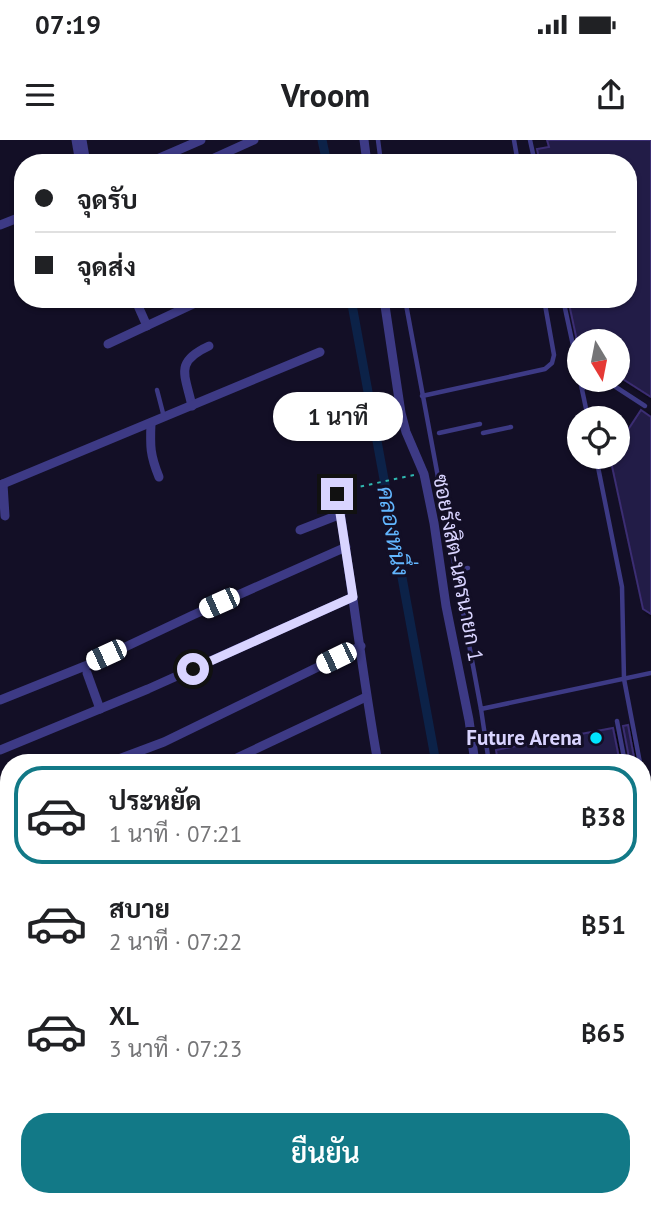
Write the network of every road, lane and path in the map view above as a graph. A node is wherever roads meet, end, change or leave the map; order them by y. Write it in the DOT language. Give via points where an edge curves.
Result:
graph roads {
  1 [pos="201,140"];
  2 [pos="254,140"];
  3 [pos="169,154"];
  4 [pos="223,154"];
  5 [pos="139,308"];
  6 [pos="185,308"];
  7 [pos="385,308"];
  8 [pos="407,308"];
  9 [pos="546,308"];
  10 [pos="565,308"];
  11 [pos="147,326"];
  12 [pos="570,329"];
  13 [pos="108,344"];
  14 [pos="209,346"];
  15 [pos="320,352"];
  16 [pos="157,390"];
  17 [pos="624,392"];
  18 [pos="422,396"];
  19 [pos="645,405"];
  20 [pos="192,406"];
  21 [pos="164,418"];
  22 [pos="151,423"];
  23 [pos="480,424"];
  24 [pos="510,427"];
  25 [pos="439,433"];
  26 [pos="483,433"];
  27 [pos="598,469"];
  28 [pos="415,475"];
  29 [pos="159,477"];
  30 [pos="1,484"];
  31 [pos="342,492"];
  32 [pos="341,514"];
  33 [pos="5,516"];
  34 [pos="300,530"];
  35 [pos="346,547"];
  36 [pos="468,568"];
  37 [pos="454,570"];
  38 [pos="353,597"];
  39 [pos="360,646"];
  40 [pos="86,673"];
  41 [pos="651,673"];
  42 [pos="624,679"];
  43 [pos="366,697"];
  44 [pos="0,700"];
  45 [pos="100,709"];
  46 [pos="481,709"];
  47 [pos="617,721"];
  48 [pos="0,750"];
  49 [pos="131,754"];
  50 [pos="245,754"];
  51 [pos="376,754"];
  52 [pos="474,754"];
  53 [pos="488,754"];
  54 [pos="623,754"];
  55 [pos="638,754"];
  1 -- 3 [label="street"];
  2 -- 4 [label="street"];
  5 -- 11 [label="street"];
  6 -- 11 [label="street"];
  7 -- 52 [label="street, ซอยรังสิต-นครนายก 1" via="401,413 424,474 434,523"];
  8 -- 18 [label="lane"];
  9 -- 18 [label="lane" via="554,355 545,369"];
  10 -- 12 [label="lane"];
  11 -- 13 [label="street"];
  14 -- 20 [label="street" via="186,363"];
  15 -- 20 [label="street"];
  16 -- 21 [label="lane"];
  17 -- 19 [label="lane"];
  18 -- 37 [label="lane"];
  20 -- 21 [label="street"];
  21 -- 22 [label="street"];
  22 -- 29 [label="street" via="151,458"];
  22 -- 30 [label="street"];
  23 -- 25 [label="lane"];
  24 -- 26 [label="lane"];
  27 -- 42 [label="lane" via="622,587"];
  28 -- 31 [label="path"];
  30 -- 33 [label="street"];
  31 -- 32 [label="street"];
  32 -- 34 [label="street"];
  32 -- 35 [label="street"];
  35 -- 38 [label="street"];
  35 -- 44 [label="street"];
  36 -- 37 [label="lane"];
  37 -- 46 [label="lane"];
  38 -- 39 [label="street"];
  38 -- 45 [label="street"];
  39 -- 43 [label="street"];
  39 -- 49 [label="street"];
  40 -- 45 [label="street"];
  41 -- 42 [label="lane"];
  42 -- 46 [label="lane"];
  42 -- 55 [label="lane"];
  43 -- 50 [label="street"];
  43 -- 51 [label="street"];
  45 -- 48 [label="street"];
  46 -- 53 [label="lane"];
  47 -- 54 [label="lane"];
}
